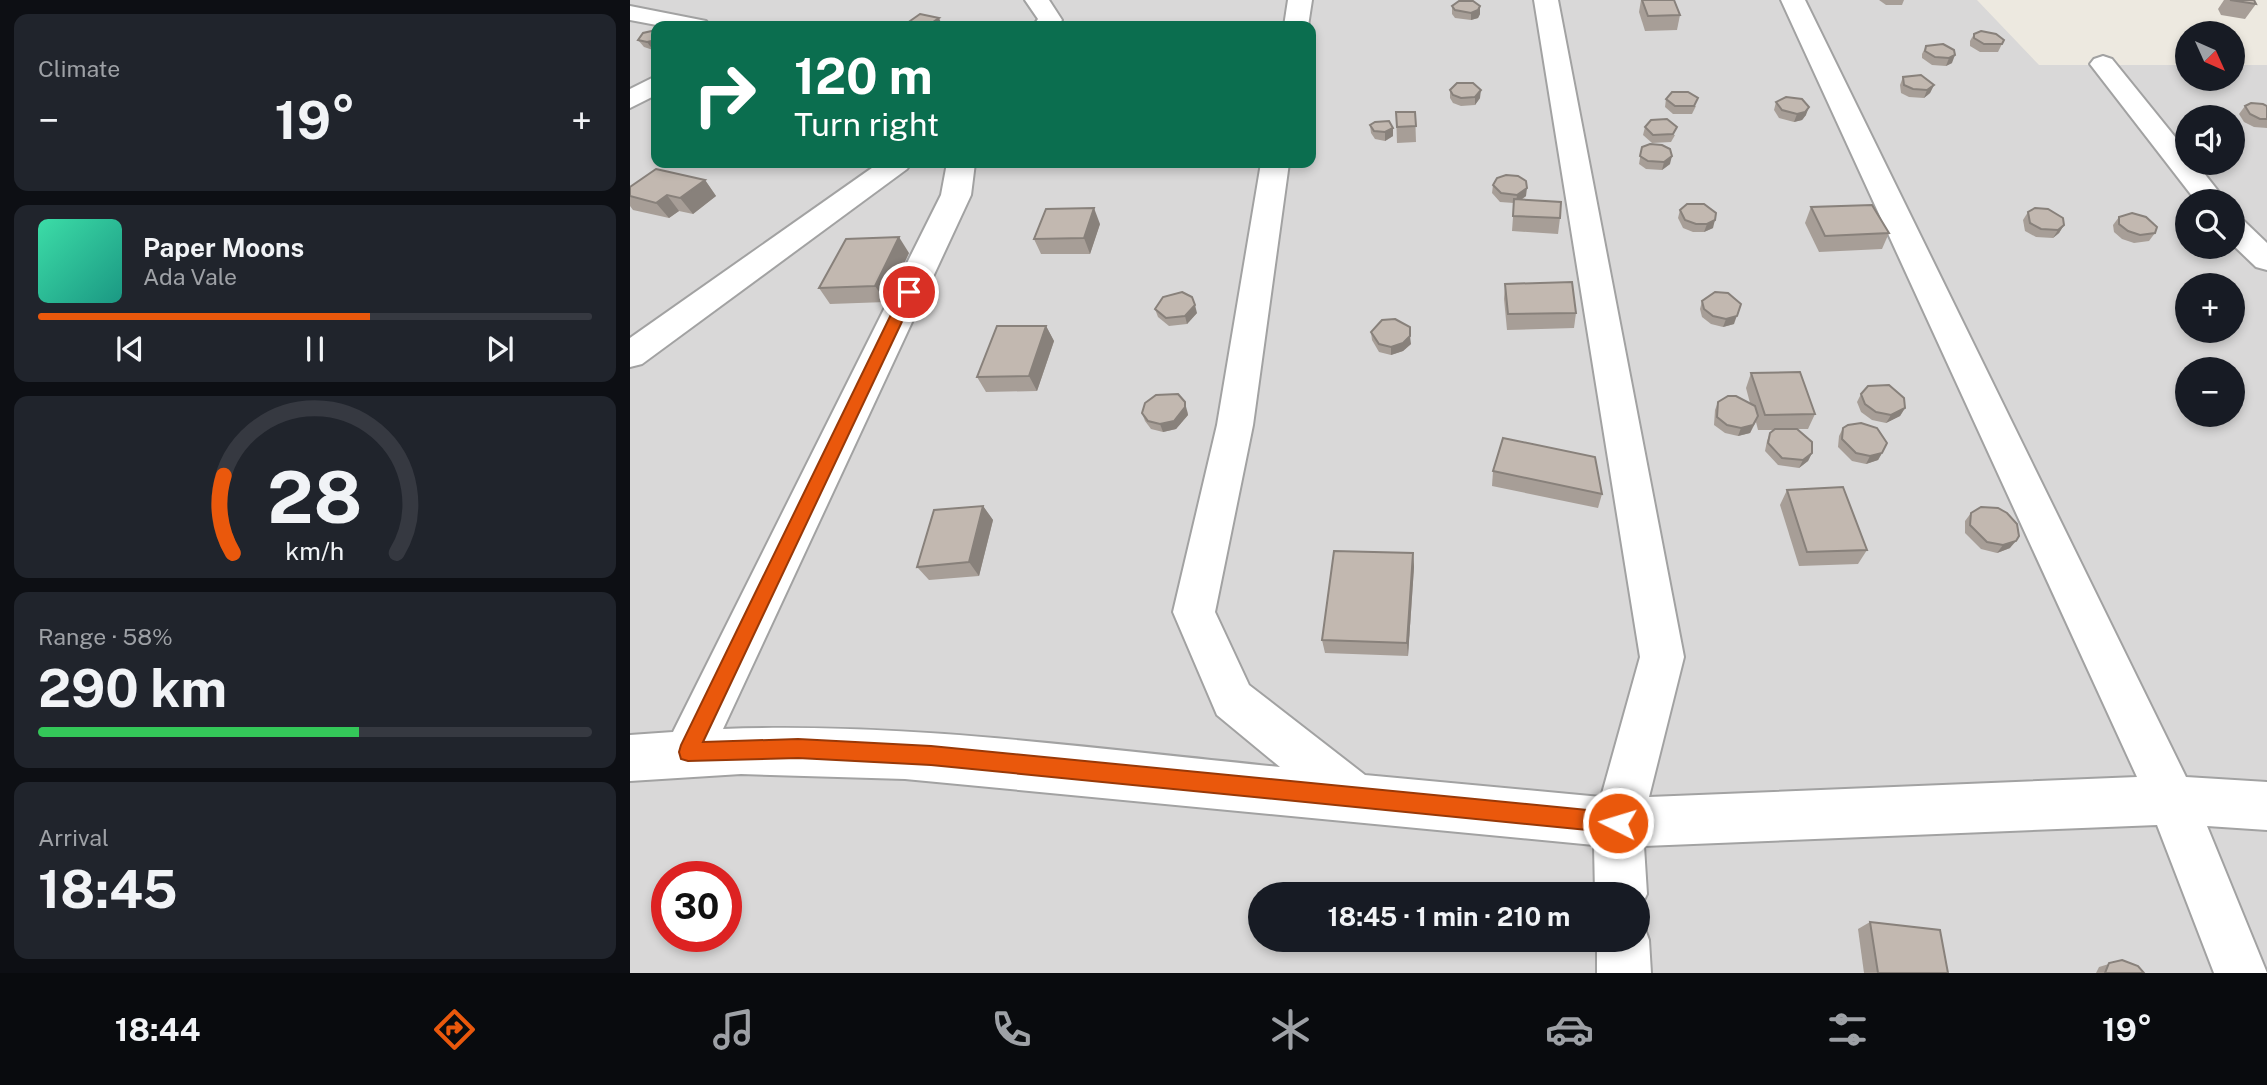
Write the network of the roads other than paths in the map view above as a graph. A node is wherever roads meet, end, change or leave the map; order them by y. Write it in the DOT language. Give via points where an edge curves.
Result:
graph roads {
  1 [pos="1037,0"];
  2 [pos="1300,0"];
  3 [pos="1546,0"];
  4 [pos="1793,0"];
  5 [pos="630,13"];
  6 [pos="672,21"];
  7 [pos="1049,21"];
  8 [pos="1297,21"];
  9 [pos="2103,64"];
  10 [pos="651,87"];
  11 [pos="630,100"];
  12 [pos="890,168"];
  13 [pos="960,168"];
  14 [pos="1274,168"];
  15 [pos="2202,189"];
  16 [pos="2245,239"];
  17 [pos="2267,260"];
  18 [pos="630,355"];
  19 [pos="688,752"];
  20 [pos="630,758"];
  21 [pos="1356,798"];
  22 [pos="2172,800"];
  23 [pos="2267,806"];
  24 [pos="1618,823"];
  25 [pos="1620,882"];
  26 [pos="1623,952"];
  27 [pos="1624,973"];
  28 [pos="2241,973"];
  1 -- 7 [label="street"];
  2 -- 8 [label="street"];
  3 -- 24 [label="street" via="1662,657"];
  4 -- 22 [label="street"];
  5 -- 6 [label="street"];
  9 -- 15 [label="street"];
  10 -- 11 [label="street"];
  12 -- 18 [label="street"];
  13 -- 19 [label="street" via="956,195"];
  14 -- 21 [label="street" via="1235,425 1194,612 1233,700"];
  16 -- 17 [label="street"];
  19 -- 20 [label="street"];
  19 -- 21 [label="street" via="798,749 931,756"];
  21 -- 24 [label="street"];
  22 -- 23 [label="street"];
  22 -- 24 [label="street"];
  22 -- 28 [label="street"];
  24 -- 25 [label="street"];
  26 -- 27 [label="street"];
}
